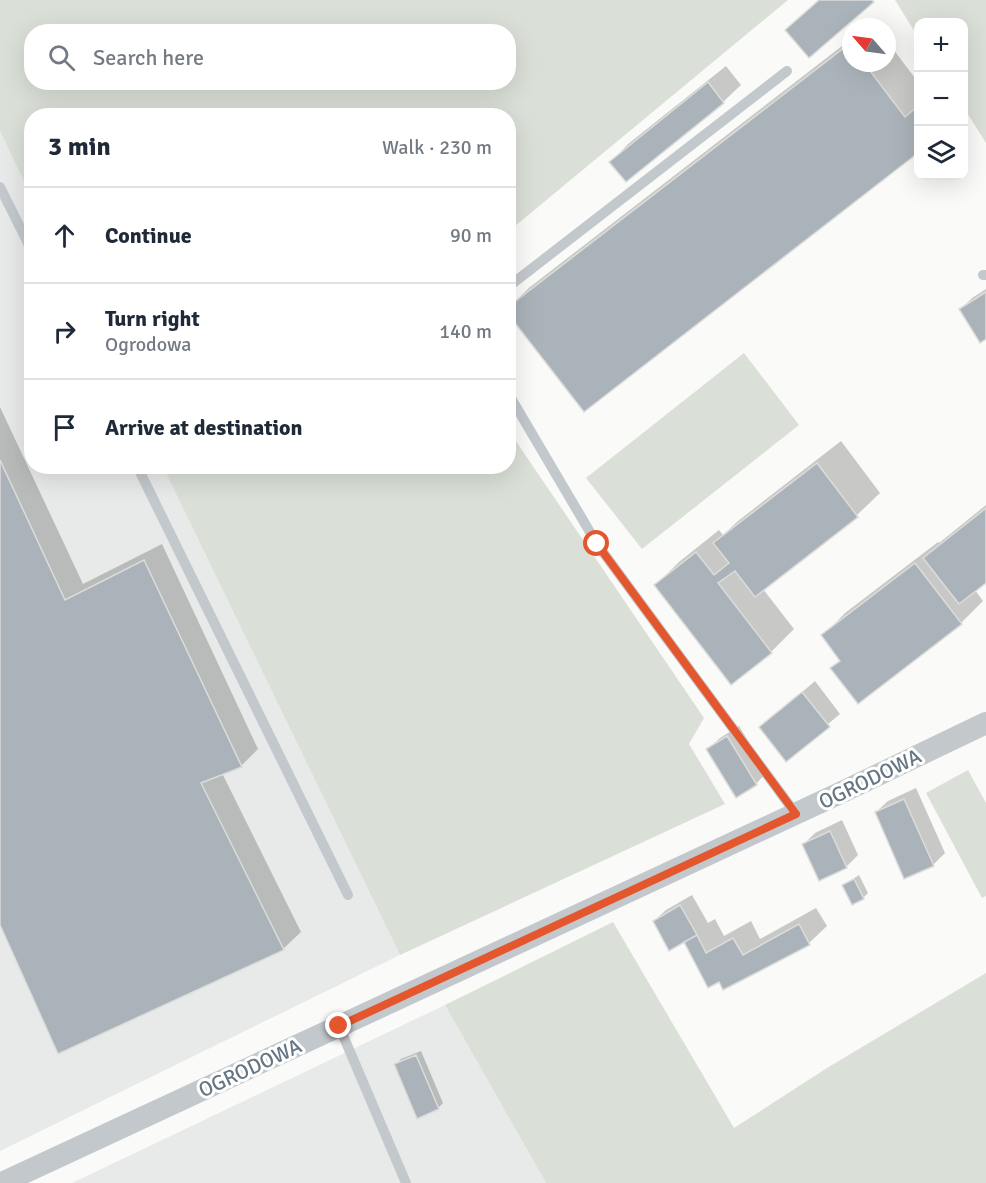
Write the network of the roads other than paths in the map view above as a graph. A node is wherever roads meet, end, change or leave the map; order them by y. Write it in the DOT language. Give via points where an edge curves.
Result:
graph roads {
  1 [pos="787,71"];
  2 [pos="0,187"];
  3 [pos="24,235"];
  4 [pos="516,281"];
  5 [pos="516,407"];
  6 [pos="142,474"];
  7 [pos="986,723"];
  8 [pos="796,814"];
  9 [pos="348,895"];
  10 [pos="339,1026"];
  11 [pos="2,1183"];
  12 [pos="406,1183"];
  1 -- 4 [label="lane"];
  2 -- 3 [label="lane"];
  5 -- 8 [label="lane" via="597,544"];
  6 -- 9 [label="lane"];
  7 -- 8 [label="street, OGRODOWA"];
  8 -- 10 [label="street, OGRODOWA"];
  10 -- 11 [label="street, OGRODOWA"];
  10 -- 12 [label="lane"];
}
